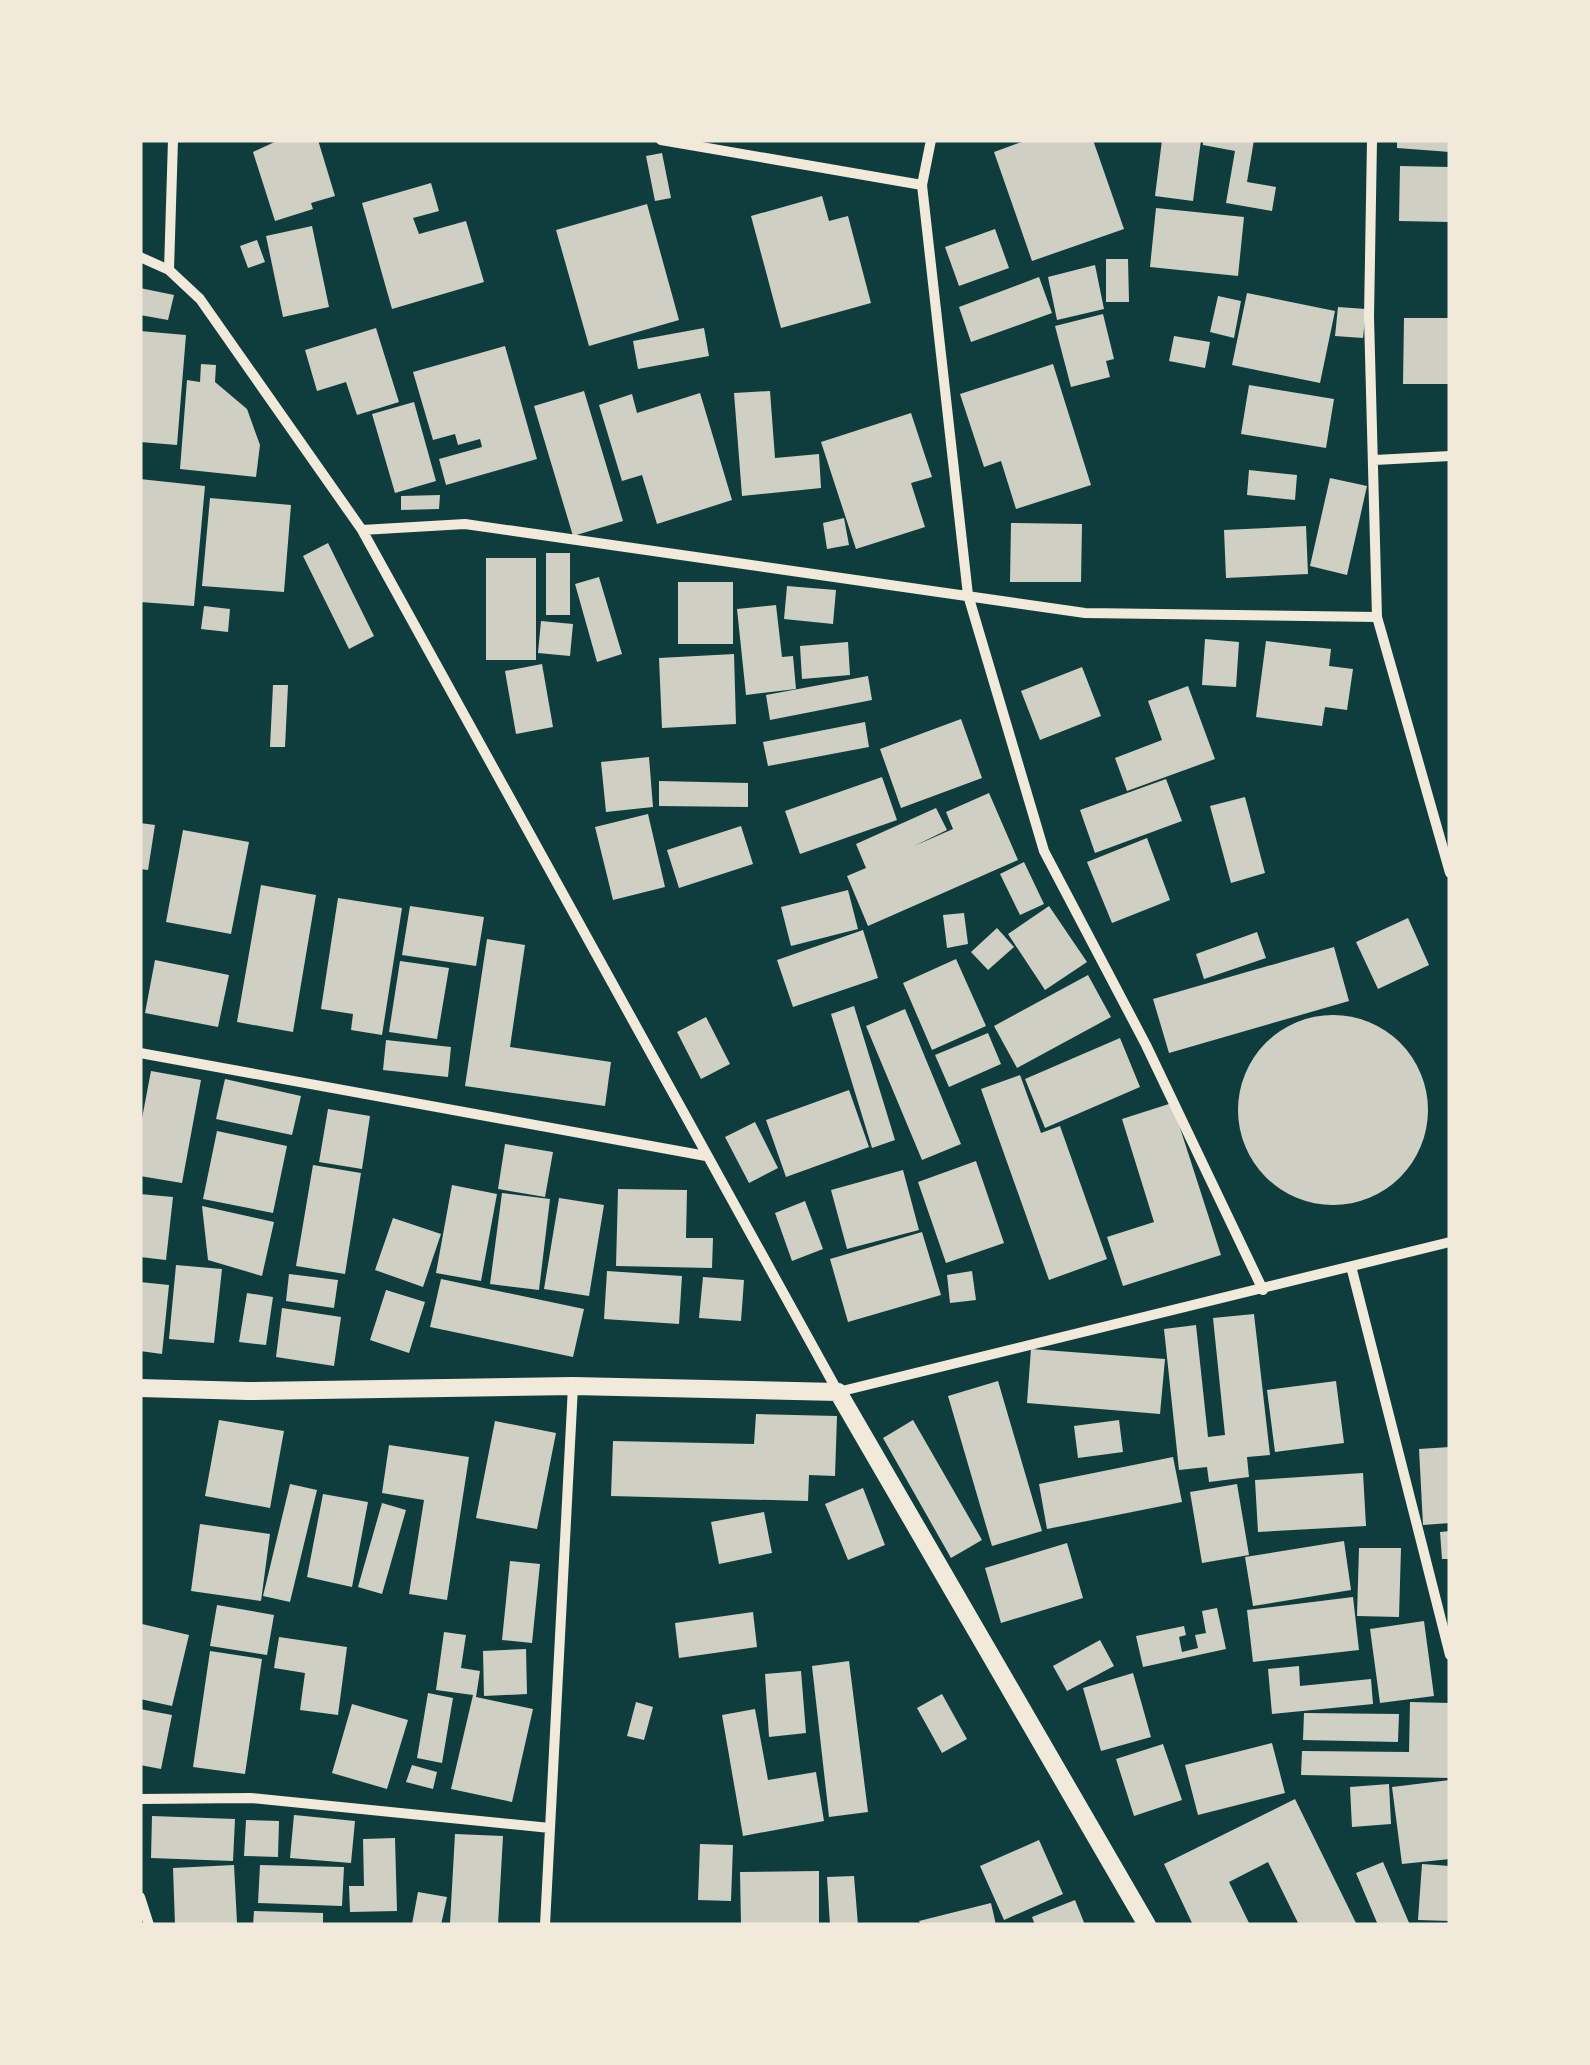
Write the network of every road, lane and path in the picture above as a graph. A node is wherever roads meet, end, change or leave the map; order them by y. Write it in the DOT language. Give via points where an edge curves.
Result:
graph roads {
  1 [pos="172,140"];
  2 [pos="660,140"];
  3 [pos="931,140"];
  4 [pos="1372,140"];
  5 [pos="922,184"];
  6 [pos="140,258"];
  7 [pos="169,270"];
  8 [pos="1450,456"];
  9 [pos="1374,460"];
  10 [pos="362,530"];
  11 [pos="968,595"];
  12 [pos="1377,618"];
  13 [pos="1450,873"];
  14 [pos="140,1053"];
  15 [pos="706,1156"];
  16 [pos="1450,1242"];
  17 [pos="1352,1270"];
  18 [pos="1263,1290"];
  19 [pos="573,1386"];
  20 [pos="140,1388"];
  21 [pos="838,1392"];
  22 [pos="1450,1655"];
  23 [pos="144,1799"];
  24 [pos="140,1815"];
  25 [pos="550,1828"];
  26 [pos="140,1897"];
  27 [pos="149,1925"];
  28 [pos="544,1925"];
  29 [pos="1146,1925"];
  1 -- 7 [label="street"];
  2 -- 5 [label="street"];
  3 -- 5 [label="street"];
  4 -- 9 [label="street"];
  5 -- 11 [label="street"];
  6 -- 7 [label="street"];
  7 -- 10 [label="street" via="200,299"];
  8 -- 9 [label="street"];
  9 -- 12 [label="street"];
  10 -- 11 [label="street" via="465,524"];
  10 -- 15 [label="street"];
  11 -- 12 [label="street" via="1085,613"];
  11 -- 18 [label="street" via="1044,851"];
  12 -- 13 [label="street"];
  14 -- 15 [label="street"];
  15 -- 21 [label="street"];
  16 -- 17 [label="street"];
  17 -- 18 [label="street"];
  17 -- 22 [label="street"];
  18 -- 21 [label="street"];
  19 -- 20 [label="street"];
  19 -- 21 [label="street"];
  19 -- 25 [label="street"];
  21 -- 29 [label="street"];
  23 -- 24 [label="street"];
  23 -- 25 [label="street" via="251,1798"];
  25 -- 28 [label="street"];
  26 -- 27 [label="street"];
}
